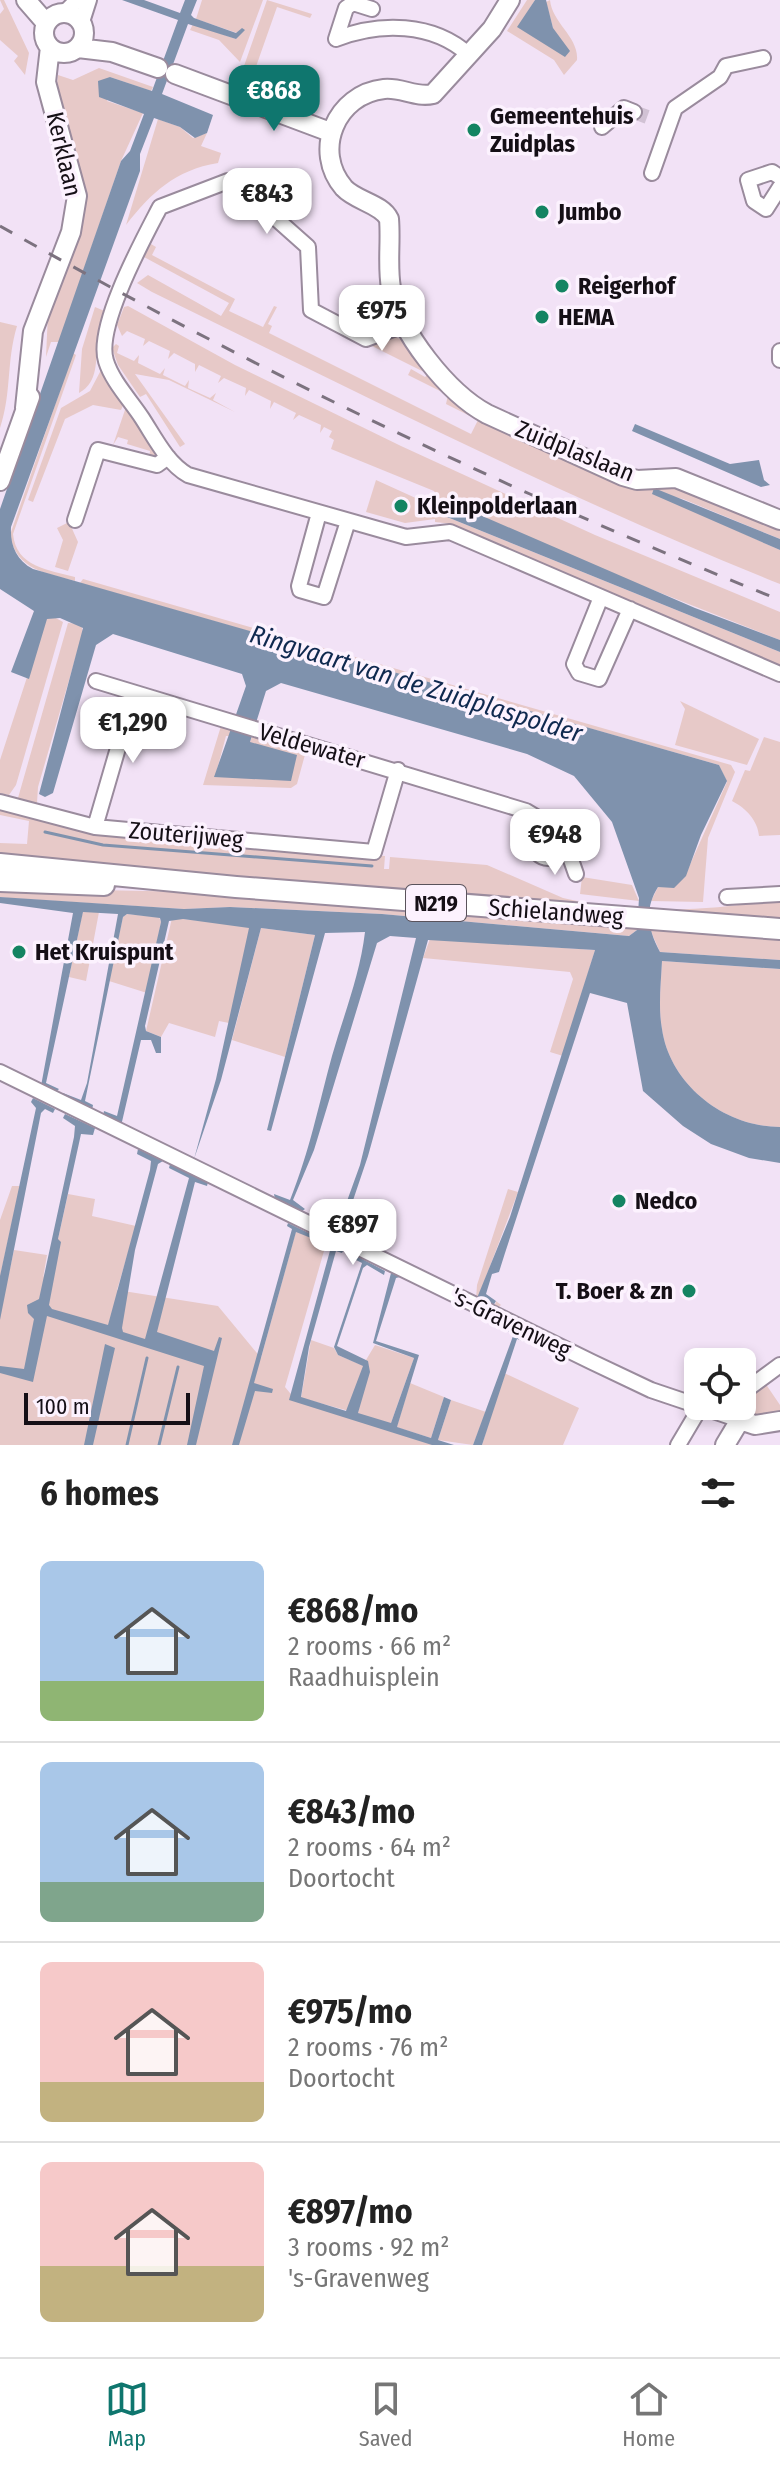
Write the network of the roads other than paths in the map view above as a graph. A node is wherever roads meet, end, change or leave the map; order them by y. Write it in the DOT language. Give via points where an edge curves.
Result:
graph roads {
  1 [pos="26,0"];
  2 [pos="40,0"];
  3 [pos="89,0"];
  4 [pos="510,0"];
  5 [pos="372,9"];
  6 [pos="61,12"];
  7 [pos="72,40"];
  8 [pos="480,48"];
  9 [pos="763,58"];
  10 [pos="634,112"];
  11 [pos="653,119"];
  12 [pos="669,124"];
  13 [pos="602,127"];
  14 [pos="330,132"];
  15 [pos="652,173"];
  16 [pos="780,177"];
  17 [pos="779,192"];
  18 [pos="404,325"];
  19 [pos="780,351"];
  20 [pos="780,360"];
  21 [pos="168,457"];
  22 [pos="0,481"];
  23 [pos="319,513"];
  24 [pos="778,514"];
  25 [pos="75,520"];
  26 [pos="348,521"];
  27 [pos="601,597"];
  28 [pos="630,609"];
  29 [pos="780,674"];
  30 [pos="96,681"];
  31 [pos="134,693"];
  32 [pos="398,770"];
  33 [pos="0,802"];
  34 [pos="95,827"];
  35 [pos="545,830"];
  36 [pos="561,851"];
  37 [pos="374,852"];
  38 [pos="0,864"];
  39 [pos="576,874"];
  40 [pos="0,881"];
  41 [pos="236,887"];
  42 [pos="780,894"];
  43 [pos="727,897"];
  44 [pos="780,929"];
  45 [pos="0,1072"];
  46 [pos="780,1365"];
  47 [pos="756,1383"];
  48 [pos="684,1401"];
  49 [pos="693,1420"];
  50 [pos="731,1420"];
  51 [pos="745,1420"];
  52 [pos="780,1421"];
  53 [pos="678,1445"];
  54 [pos="725,1445"];
  1 -- 6 [label="street"];
  2 -- 6 [label="street"];
  3 -- 7 [label="street, Kerklaan"];
  4 -- 8 [label="street"];
  5 -- 8 [label="street" via="353,3 346,8 336,39 363,28 398,26"];
  6 -- 7 [label="street"];
  6 -- 7 [label="street" via="44,36"];
  7 -- 14 [label="street"];
  7 -- 22 [label="street, Kerklaan" via="50,94 77,196 71,232 30,342 25,408"];
  8 -- 14 [label="street" via="433,94 388,88 357,98"];
  9 -- 12 [label="street" via="726,66 720,77 675,108"];
  10 -- 13 [label="street" via="624,108"];
  11 -- 12 [label="street"];
  12 -- 15 [label="street"];
  14 -- 18 [label="street, Zuidplaslaan" via="331,164 340,182 389,219 391,288"];
  16 -- 17 [label="street" via="772,172 748,180 754,201 766,209"];
  18 -- 21 [label="street" via="366,339 311,310 308,247 233,181 160,207 121,289 106,334 106,363"];
  18 -- 24 [label="street, Zuidplaslaan" via="470,405 602,458 637,480 676,478"];
  19 -- 20 [label="street"];
  21 -- 23 [label="street" via="188,475"];
  21 -- 25 [label="street" via="157,465 98,450"];
  23 -- 26 [label="street"];
  23 -- 26 [label="street" via="299,586 324,597"];
  26 -- 27 [label="street" via="406,537 450,532"];
  27 -- 28 [label="street"];
  27 -- 28 [label="street" via="574,664 579,673 599,679"];
  28 -- 29 [label="street"];
  30 -- 31 [label="street, Veldewater"];
  31 -- 32 [label="street, Veldewater"];
  31 -- 34 [label="street"];
  32 -- 35 [label="street, Veldewater" via="526,811 541,820"];
  32 -- 37 [label="street, Veldewater"];
  33 -- 34 [label="street, Zouterijweg"];
  34 -- 37 [label="street, Zouterijweg"];
  35 -- 36 [label="street, Veldewater" via="559,834"];
  35 -- 36 [label="street" via="534,841 536,852 550,858"];
  36 -- 39 [label="street, Veldewater" via="569,854"];
  38 -- 41 [label="main road, Schielandweg / N219"];
  40 -- 41 [label="main road, Schielandweg / N219" via="170,890"];
  41 -- 44 [label="main road, Schielandweg / N219"];
  42 -- 43 [label="street"];
  45 -- 48 [label="street, 's-Gravenweg" via="592,1362"];
  46 -- 47 [label="street"];
  49 -- 53 [label="street"];
  50 -- 54 [label="street"];
  51 -- 52 [label="street" via="755,1425"];
}
